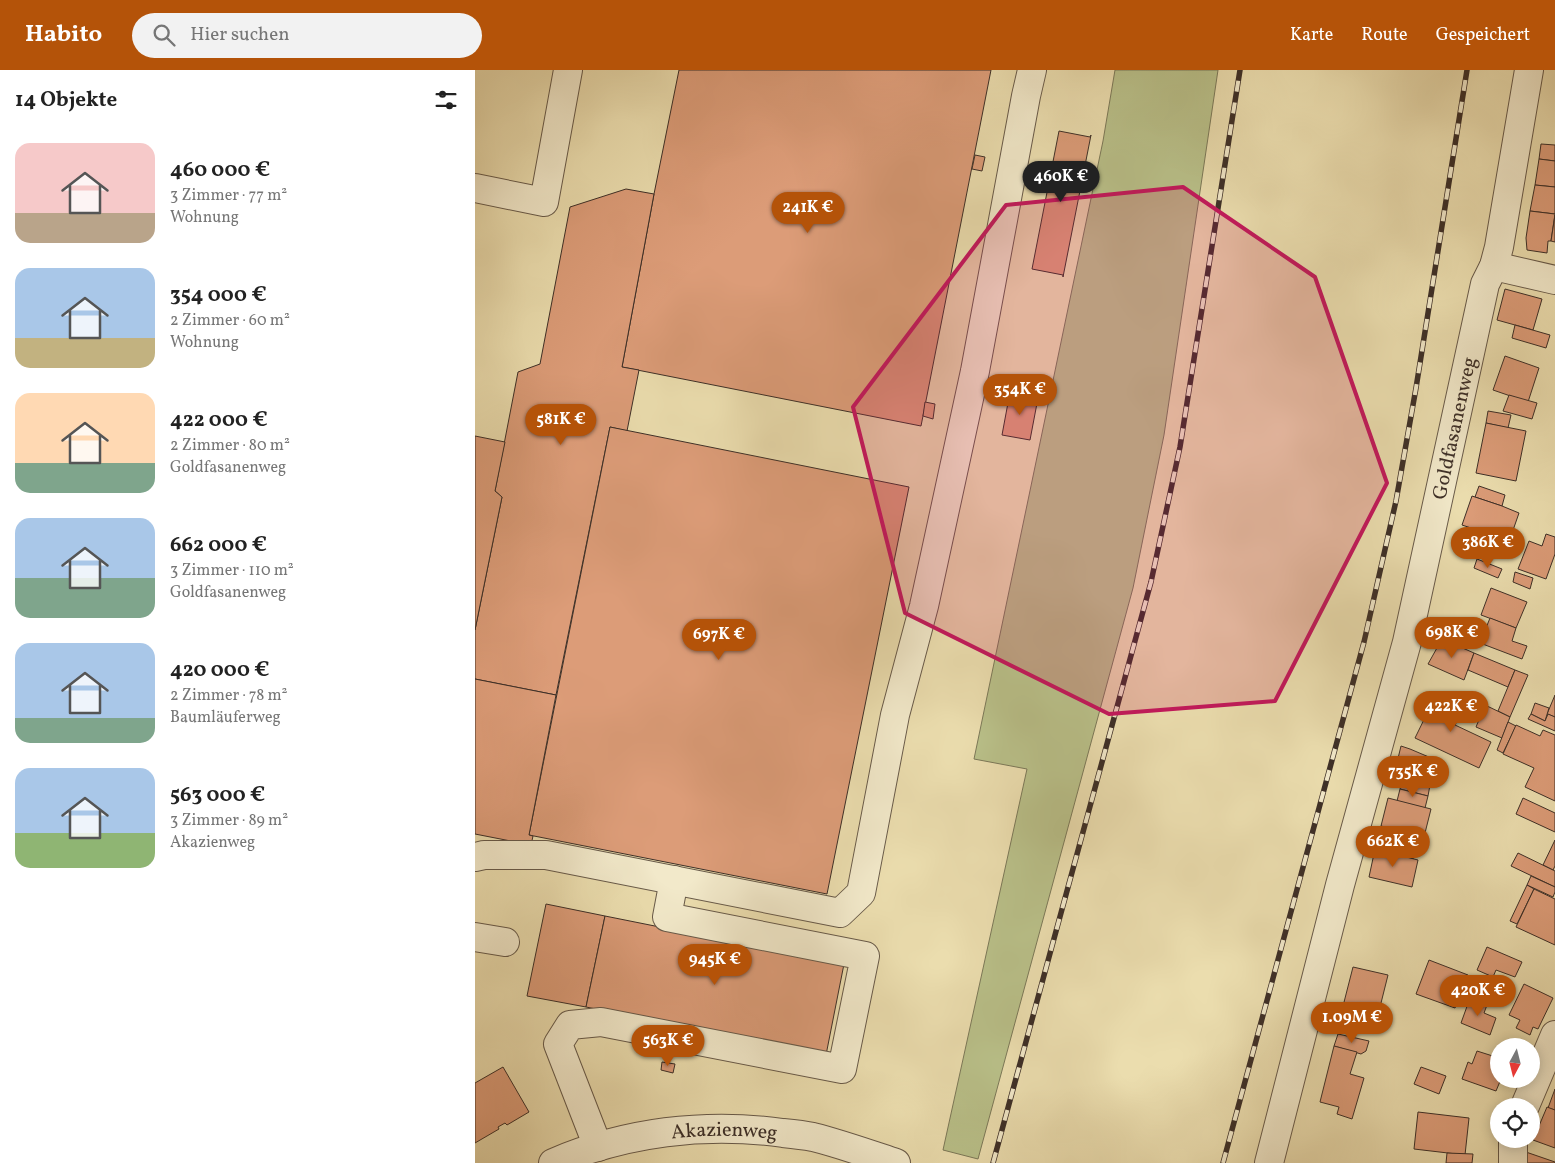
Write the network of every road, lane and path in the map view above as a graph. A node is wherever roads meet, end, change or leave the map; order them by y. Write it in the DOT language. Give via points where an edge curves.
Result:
graph roads {
  1 [pos="568,70"];
  2 [pos="1032,70"];
  3 [pos="1529,70"];
  4 [pos="475,188"];
  5 [pos="1494,266"];
  6 [pos="1555,280"];
  7 [pos="475,857"];
  8 [pos="674,880"];
  9 [pos="475,937"];
  10 [pos="505,942"];
  11 [pos="1555,1035"];
  12 [pos="1528,1098"];
  13 [pos="598,1147"];
  14 [pos="1513,1148"];
  15 [pos="553,1163"];
  16 [pos="897,1163"];
  17 [pos="1269,1163"];
  18 [pos="1513,1163"];
  1 -- 4 [label="street" via="544,202"];
  2 -- 8 [label="street" via="975,372 924,606 895,715 861,893 840,913"];
  3 -- 5 [label="street, Goldfasanenweg"];
  5 -- 6 [label="street"];
  5 -- 17 [label="street, Goldfasanenweg" via="1485,284 1407,642 1340,885"];
  7 -- 8 [label="street" via="546,855"];
  8 -- 13 [label="street" via="667,917 865,956 842,1069 601,1022 569,1025 558,1044"];
  9 -- 10 [label="street"];
  11 -- 12 [label="street"];
  13 -- 15 [label="street, Akazienweg"];
  13 -- 16 [label="street, Akazienweg" via="645,1134 700,1128 751,1128 813,1137"];
  14 -- 18 [label="street"];
}
